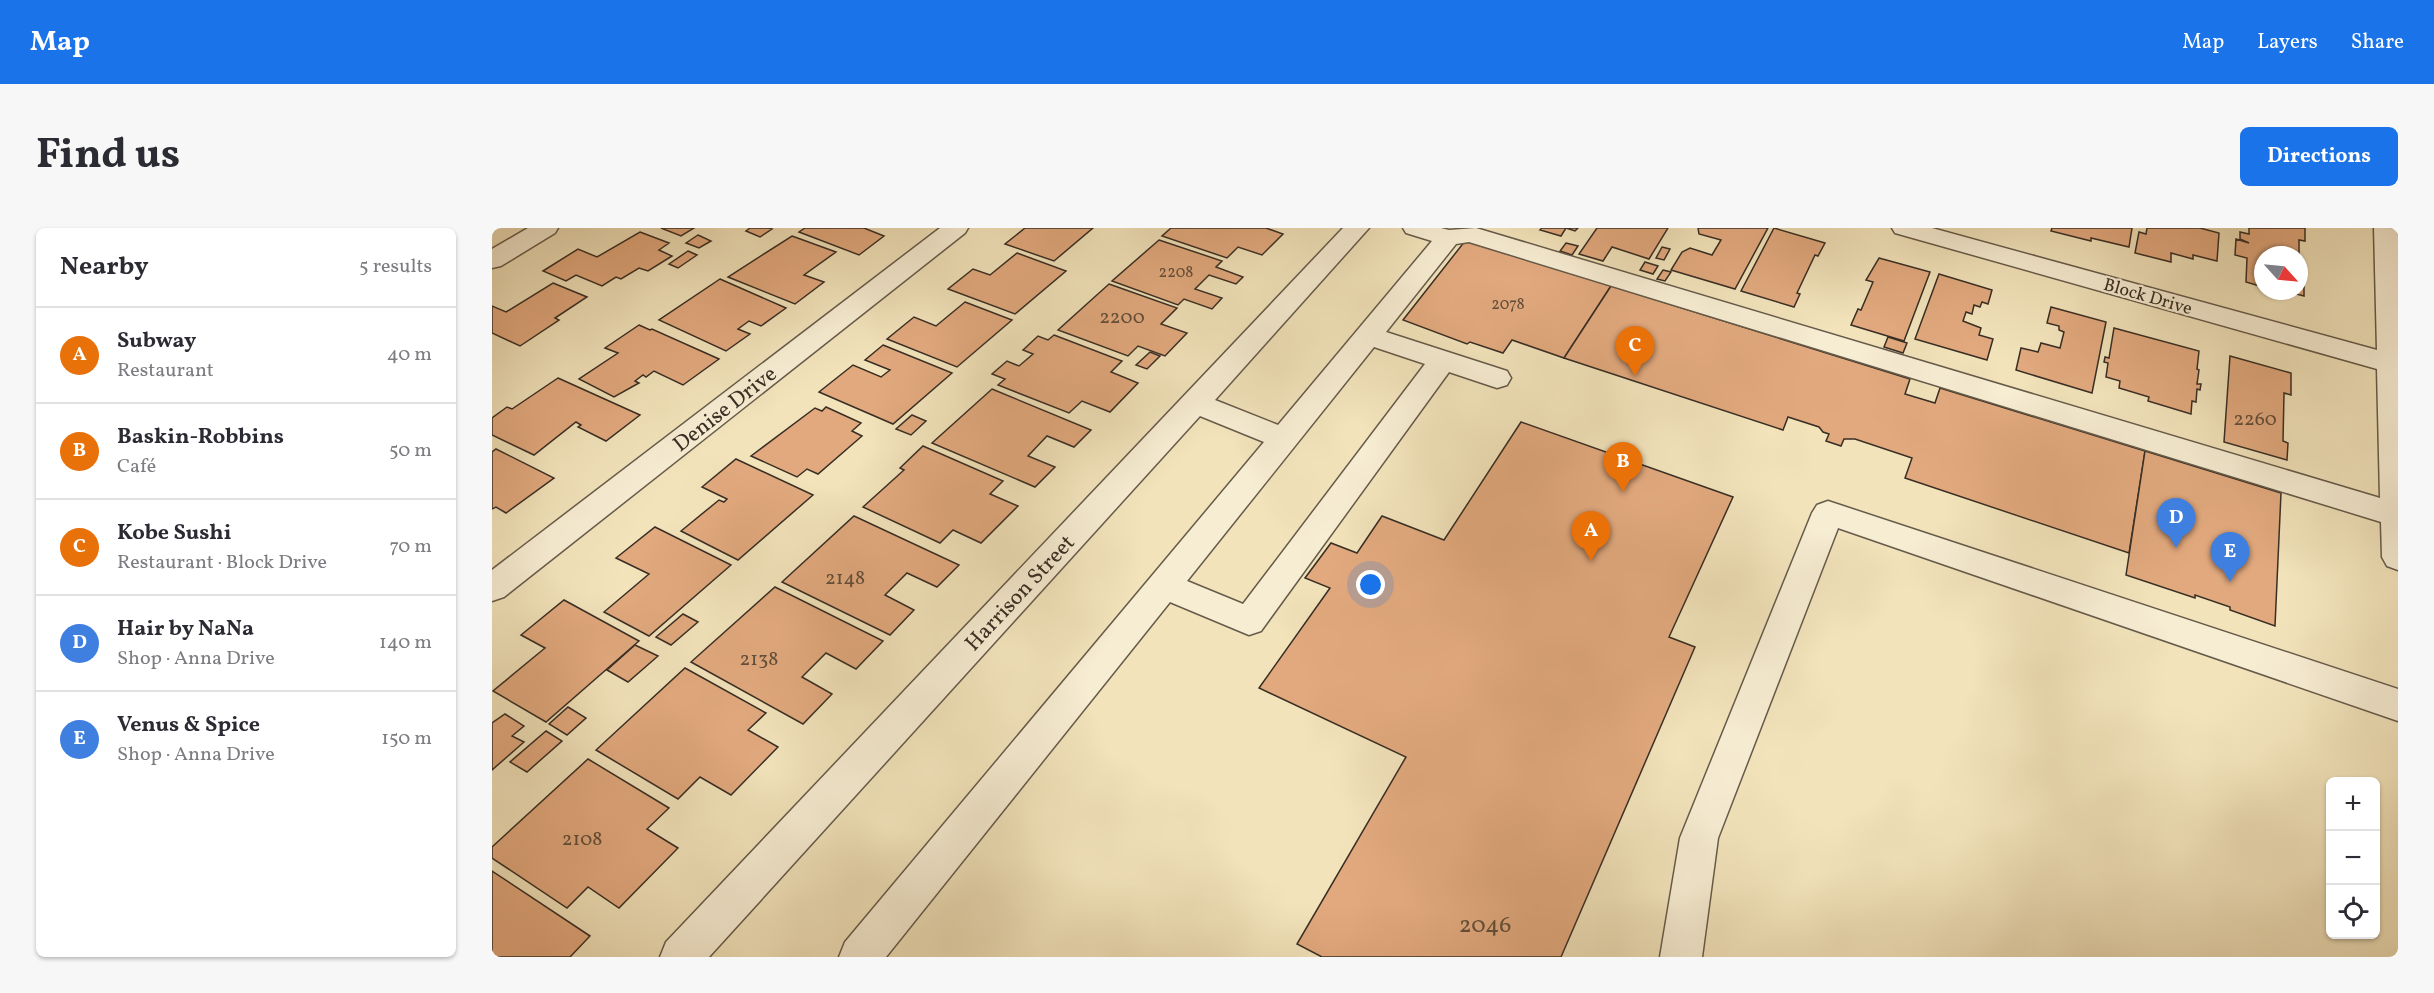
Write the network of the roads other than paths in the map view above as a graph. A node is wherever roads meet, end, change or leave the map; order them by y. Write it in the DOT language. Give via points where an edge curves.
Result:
graph roads {
  1 [pos="546,228"];
  2 [pos="956,228"];
  3 [pos="1357,228"];
  4 [pos="1415,228"];
  5 [pos="1904,228"];
  6 [pos="2386,228"];
  7 [pos="1448,238"];
  8 [pos="492,260"];
  9 [pos="2393,271"];
  10 [pos="1367,335"];
  11 [pos="1443,360"];
  12 [pos="2391,363"];
  13 [pos="1497,378"];
  14 [pos="1195,403"];
  15 [pos="1282,438"];
  16 [pos="2398,532"];
  17 [pos="2398,557"];
  18 [pos="1162,585"];
  19 [pos="492,588"];
  20 [pos="2398,705"];
  21 [pos="681,957"];
  22 [pos="860,957"];
  23 [pos="1681,957"];
  1 -- 8 [label="street"];
  2 -- 19 [label="street, Denise Drive"];
  3 -- 14 [label="street, Harrison Street"];
  4 -- 7 [label="street"];
  5 -- 12 [label="street, Block Drive"];
  6 -- 9 [label="street"];
  7 -- 10 [label="street"];
  7 -- 16 [label="street" via="1470,234"];
  9 -- 12 [label="street"];
  10 -- 11 [label="street"];
  10 -- 15 [label="street"];
  11 -- 13 [label="street"];
  11 -- 18 [label="street" via="1249,621"];
  12 -- 16 [label="street"];
  14 -- 15 [label="street"];
  14 -- 21 [label="street, Harrison Street"];
  15 -- 18 [label="street"];
  16 -- 17 [label="street"];
  18 -- 22 [label="street"];
  20 -- 23 [label="street" via="1828,513 1699,838"];
}
